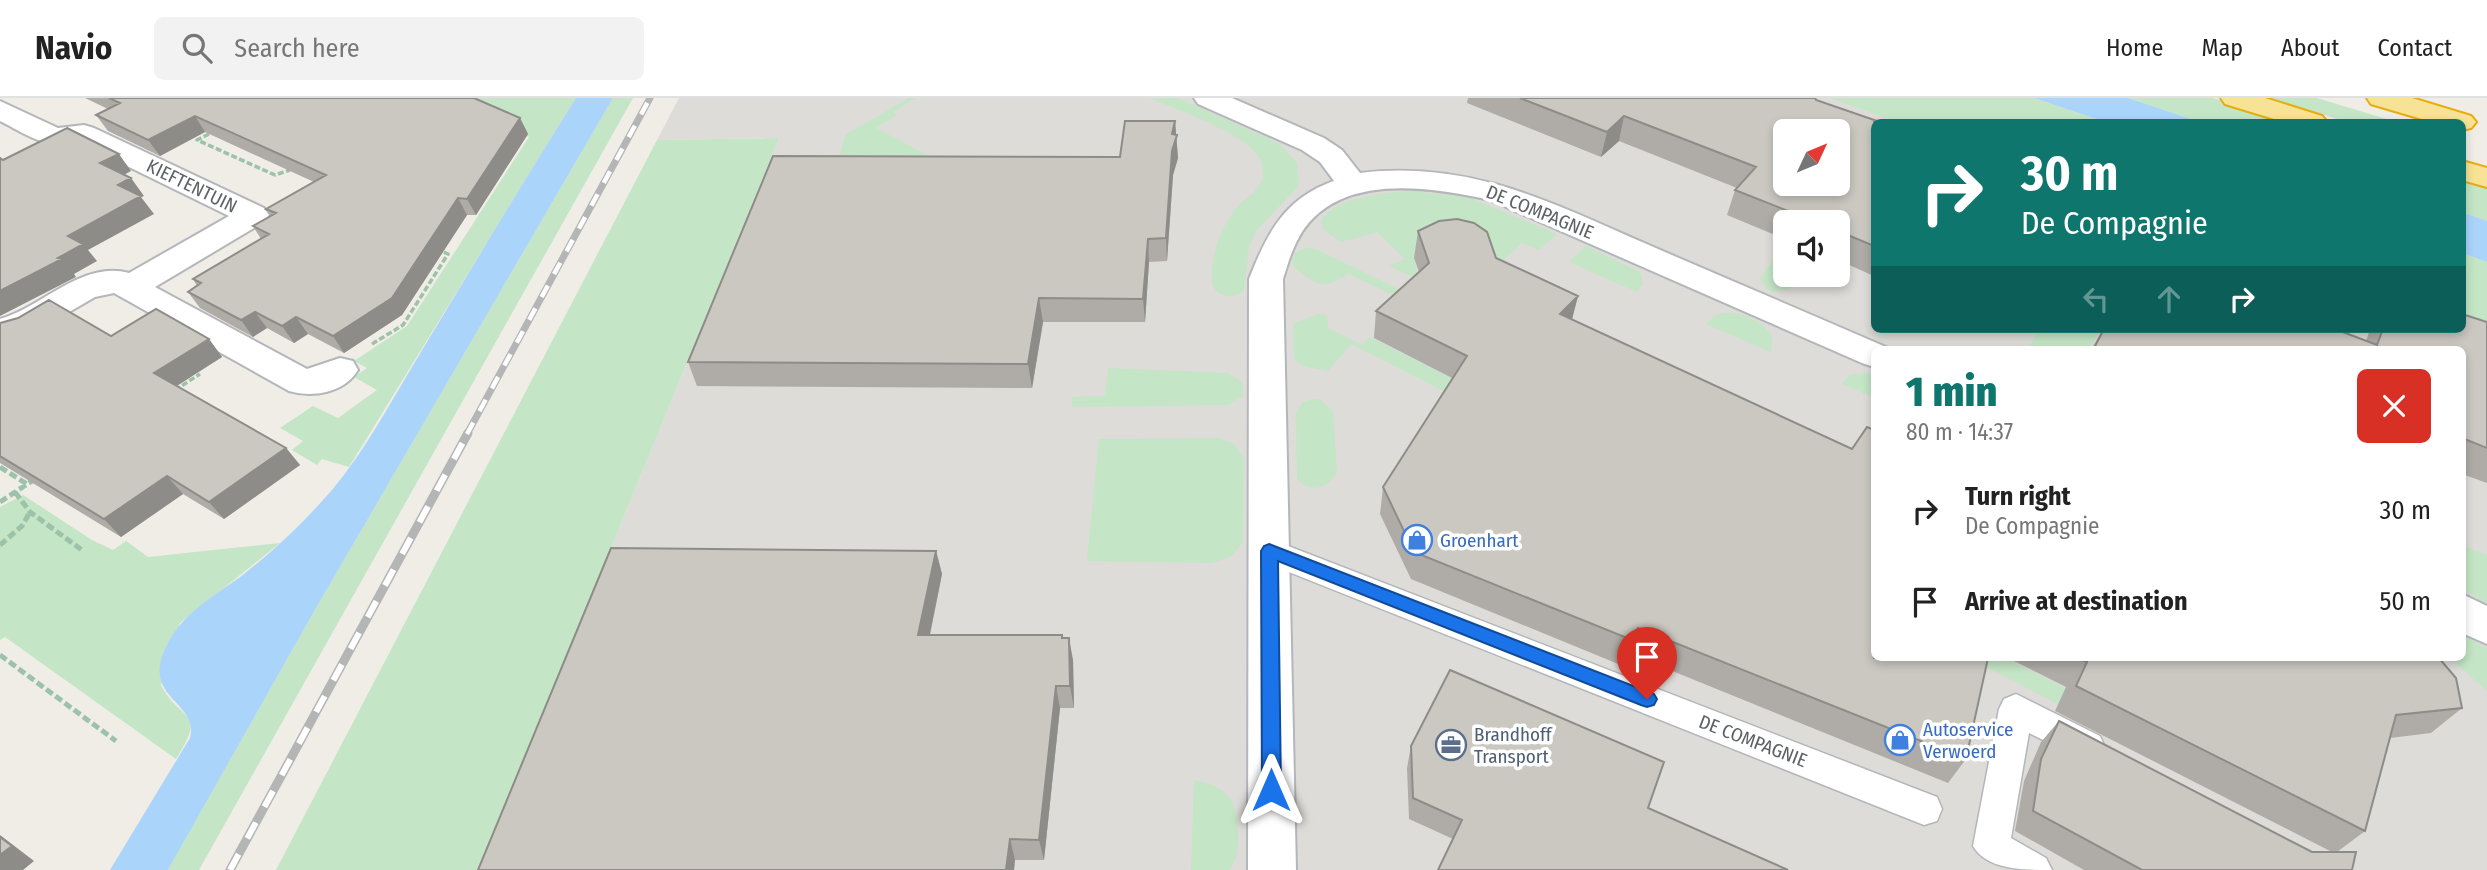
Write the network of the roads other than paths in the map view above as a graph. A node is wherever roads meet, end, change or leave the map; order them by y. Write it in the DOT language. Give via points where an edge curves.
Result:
graph roads {
  1 [pos="1208,98"];
  2 [pos="2235,98"];
  3 [pos="2381,98"];
  4 [pos="0,110"];
  5 [pos="2302,119"];
  6 [pos="2449,119"];
  7 [pos="2466,124"];
  8 [pos="2487,130"];
  9 [pos="2466,171"];
  10 [pos="2487,178"];
  11 [pos="1351,183"];
  12 [pos="131,286"];
  13 [pos="0,331"];
  14 [pos="1871,354"];
  15 [pos="340,370"];
  16 [pos="1269,551"];
  17 [pos="2466,614"];
  18 [pos="2487,627"];
  19 [pos="2115,761"];
  20 [pos="1924,808"];
  21 [pos="1272,870"];
  22 [pos="2033,870"];
  1 -- 11 [label="street" via="1313,145 1331,156"];
  2 -- 5 [label="highway"];
  3 -- 6 [label="highway"];
  4 -- 12 [label="street, KIEFTENTUIN" via="54,137 88,136 253,215"];
  7 -- 8 [label="highway"];
  9 -- 10 [label="highway"];
  11 -- 14 [label="street, DE COMPAGNIE" via="1425,178 1500,193"];
  11 -- 16 [label="street, DE COMPAGNIE" via="1289,223 1266,279"];
  12 -- 13 [label="street" via="119,281 85,288 21,325"];
  12 -- 15 [label="street" via="302,382 321,381"];
  16 -- 20 [label="lane, DE COMPAGNIE"];
  16 -- 21 [label="street, DE COMPAGNIE"];
  17 -- 18 [label="street"];
  19 -- 22 [label="lane" via="2016,709 1991,846"];
}
